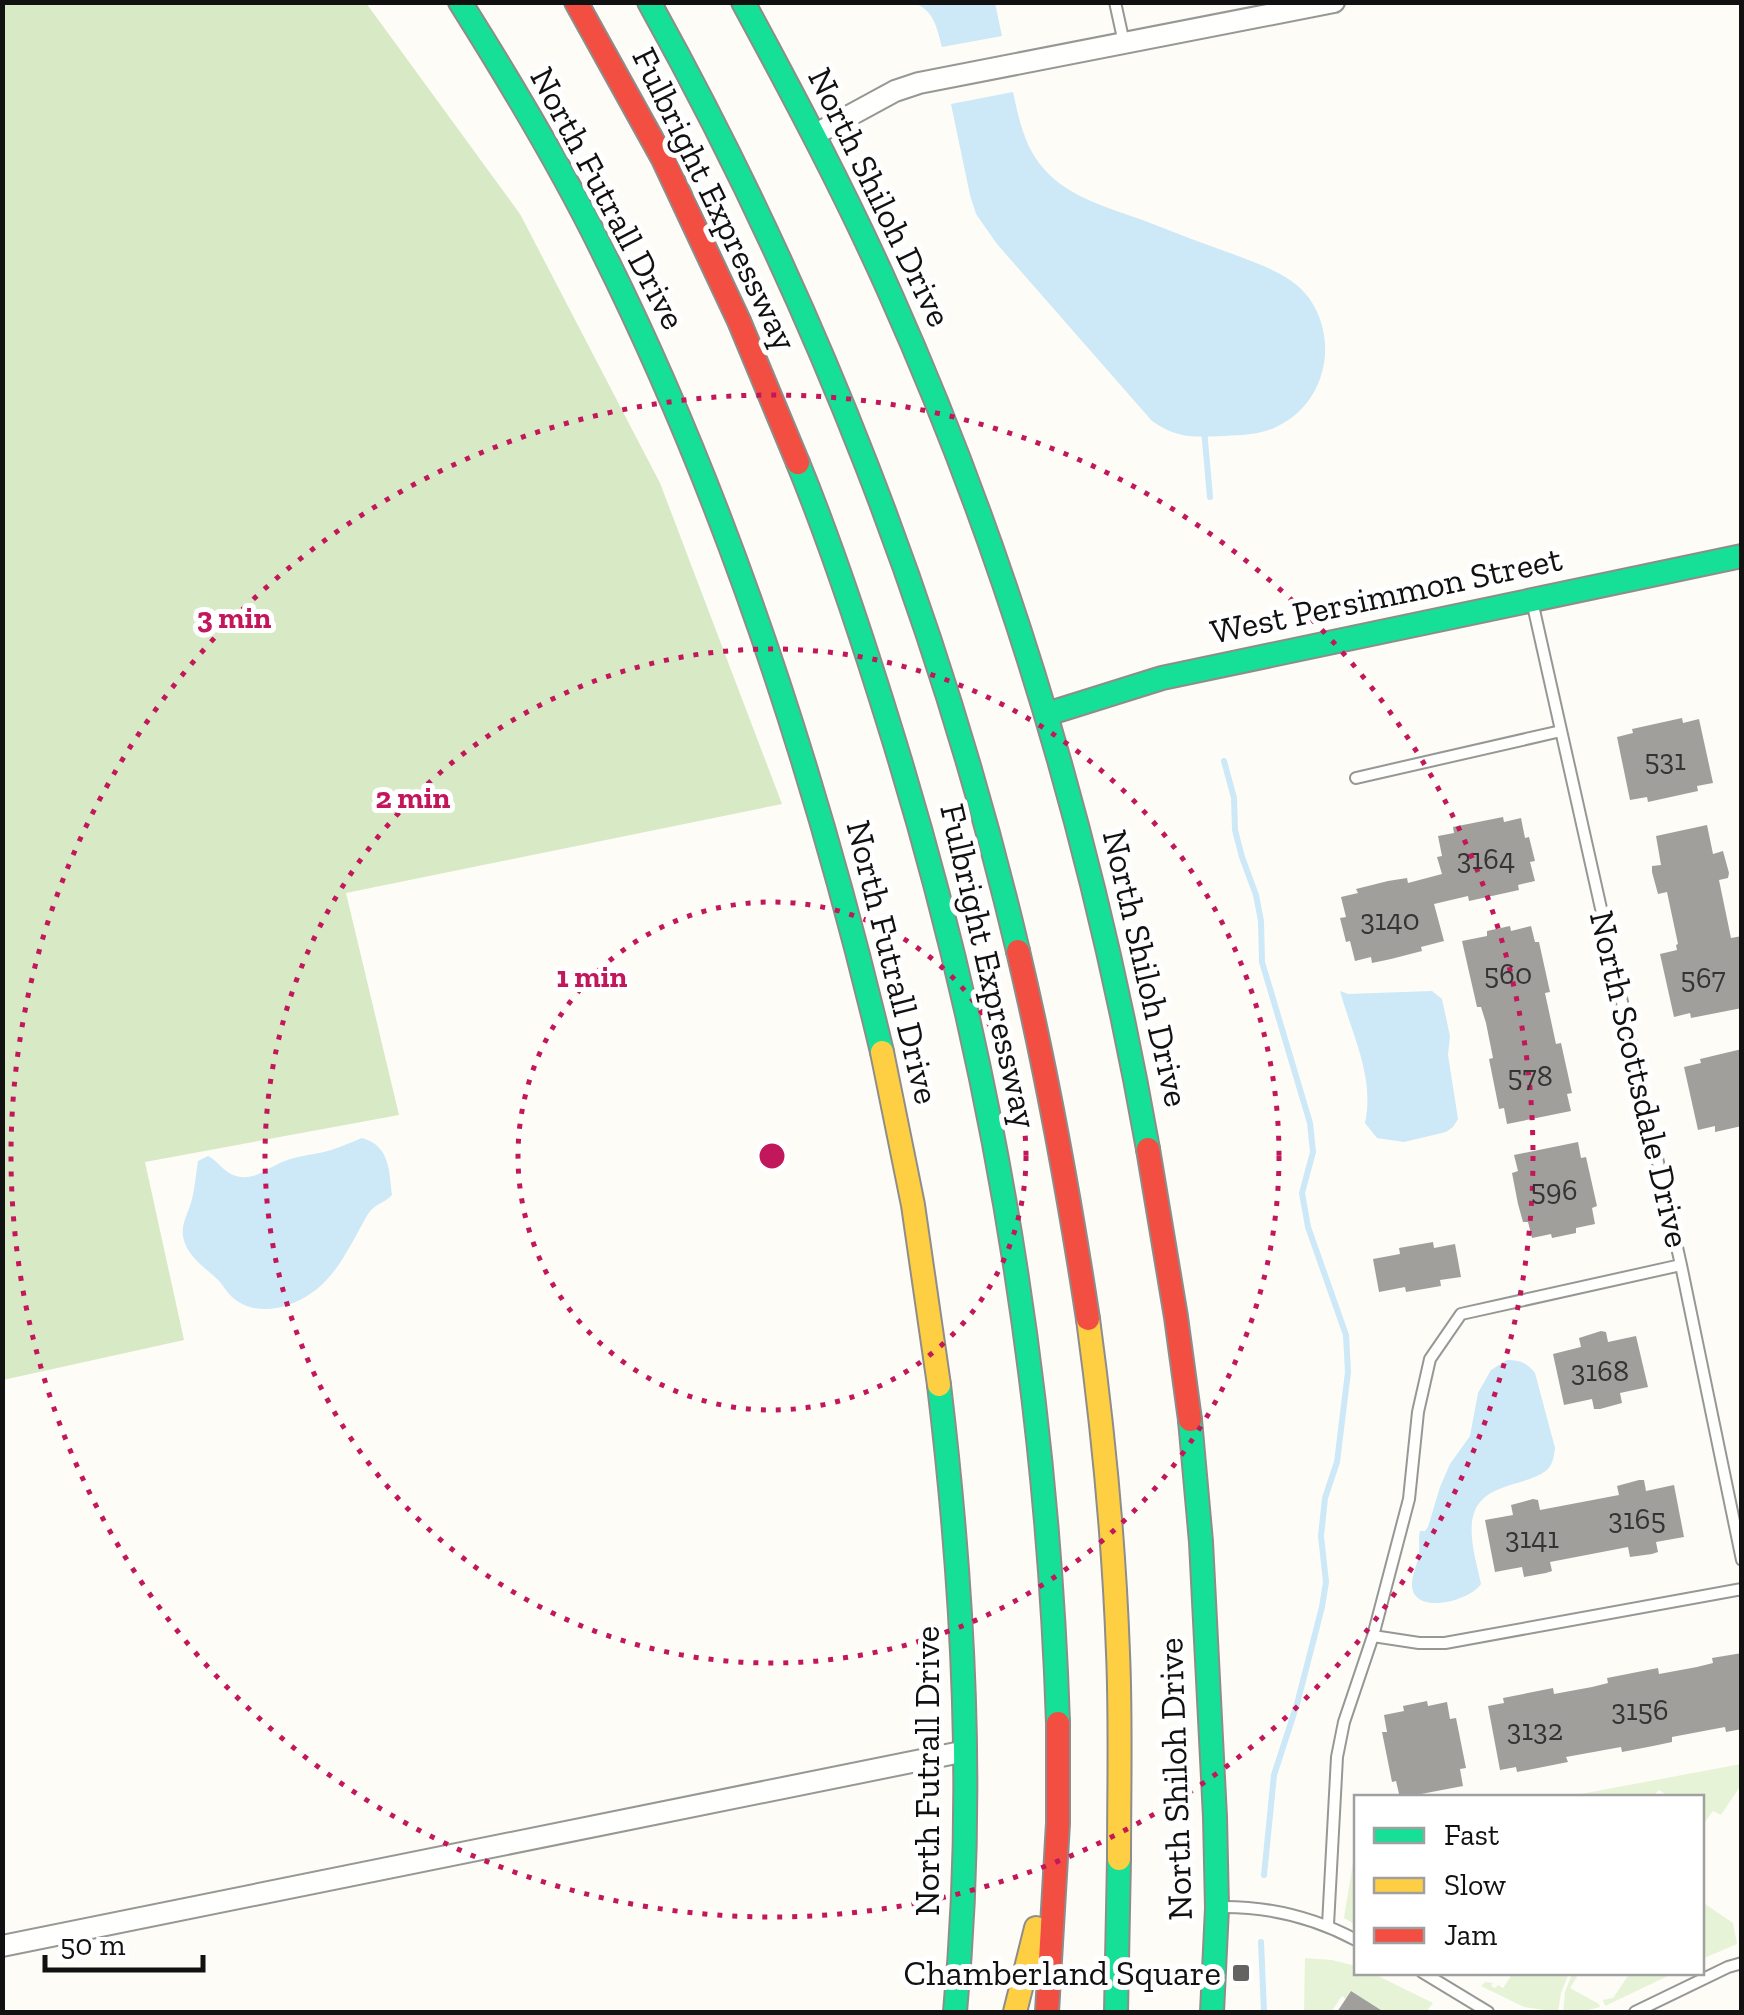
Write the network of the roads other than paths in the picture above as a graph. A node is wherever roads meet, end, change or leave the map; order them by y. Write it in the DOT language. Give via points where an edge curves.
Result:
graph roads {
  1 [pos="460,2"];
  2 [pos="576,2"];
  3 [pos="649,2"];
  4 [pos="743,2"];
  5 [pos="1115,2"];
  6 [pos="1334,2"];
  7 [pos="1124,43"];
  8 [pos="814,135"];
  9 [pos="1742,556"];
  10 [pos="1532,600"];
  11 [pos="1047,714"];
  12 [pos="1561,731"];
  13 [pos="1356,778"];
  14 [pos="1682,1265"];
  15 [pos="1742,1560"];
  16 [pos="1742,1589"];
  17 [pos="1373,1636"];
  18 [pos="966,1751"];
  19 [pos="1058,1834"];
  20 [pos="1217,1906"];
  21 [pos="1328,1925"];
  22 [pos="1354,1939"];
  23 [pos="2,1946"];
  24 [pos="1742,1963"];
  25 [pos="1427,1975"];
  26 [pos="955,2012"];
  27 [pos="1015,2012"];
  28 [pos="1047,2012"];
  29 [pos="1116,2012"];
  30 [pos="1212,2012"];
  31 [pos="1488,2012"];
  32 [pos="1635,2012"];
  1 -- 18 [label="main road, North Futrall Drive" via="620,286 708,489 807,770 892,1094 925,1274 956,1539"];
  2 -- 19 [label="main road, Fulbright Expressway" via="722,284 812,498 858,625 957,957 1008,1204 1039,1440 1053,1610"];
  3 -- 29 [label="main road, Fulbright Expressway" via="778,258 872,478 958,726 1022,965 1067,1189 1104,1462 1120,1746"];
  4 -- 8 [label="main road, North Shiloh Drive"];
  5 -- 7 [label="lane"];
  6 -- 7 [label="street"];
  7 -- 8 [label="street" via="919,83"];
  8 -- 11 [label="main road, North Shiloh Drive" via="915,350"];
  9 -- 10 [label="main road, West Persimmon Street"];
  10 -- 11 [label="main road, West Persimmon Street" via="1162,678"];
  10 -- 12 [label="lane, North Scottsdale Drive"];
  11 -- 20 [label="main road, North Shiloh Drive" via="1106,934 1176,1314 1195,1464"];
  12 -- 13 [label="lane"];
  12 -- 14 [label="lane, North Scottsdale Drive"];
  14 -- 15 [label="lane, North Scottsdale Drive"];
  14 -- 17 [label="lane" via="1461,1314 1430,1359 1409,1499"];
  16 -- 17 [label="lane" via="1446,1643"];
  17 -- 21 [label="lane" via="1337,1757"];
  18 -- 23 [label="street"];
  18 -- 26 [label="main road, North Futrall Drive" via="968,1850"];
  19 -- 27 [label="main road"];
  19 -- 28 [label="main road, Fulbright Expressway"];
  20 -- 21 [label="lane" via="1249,1906"];
  20 -- 30 [label="main road, North Shiloh Drive"];
  21 -- 22 [label="lane"];
  24 -- 32 [label="lane"];
  25 -- 31 [label="lane"];
}
